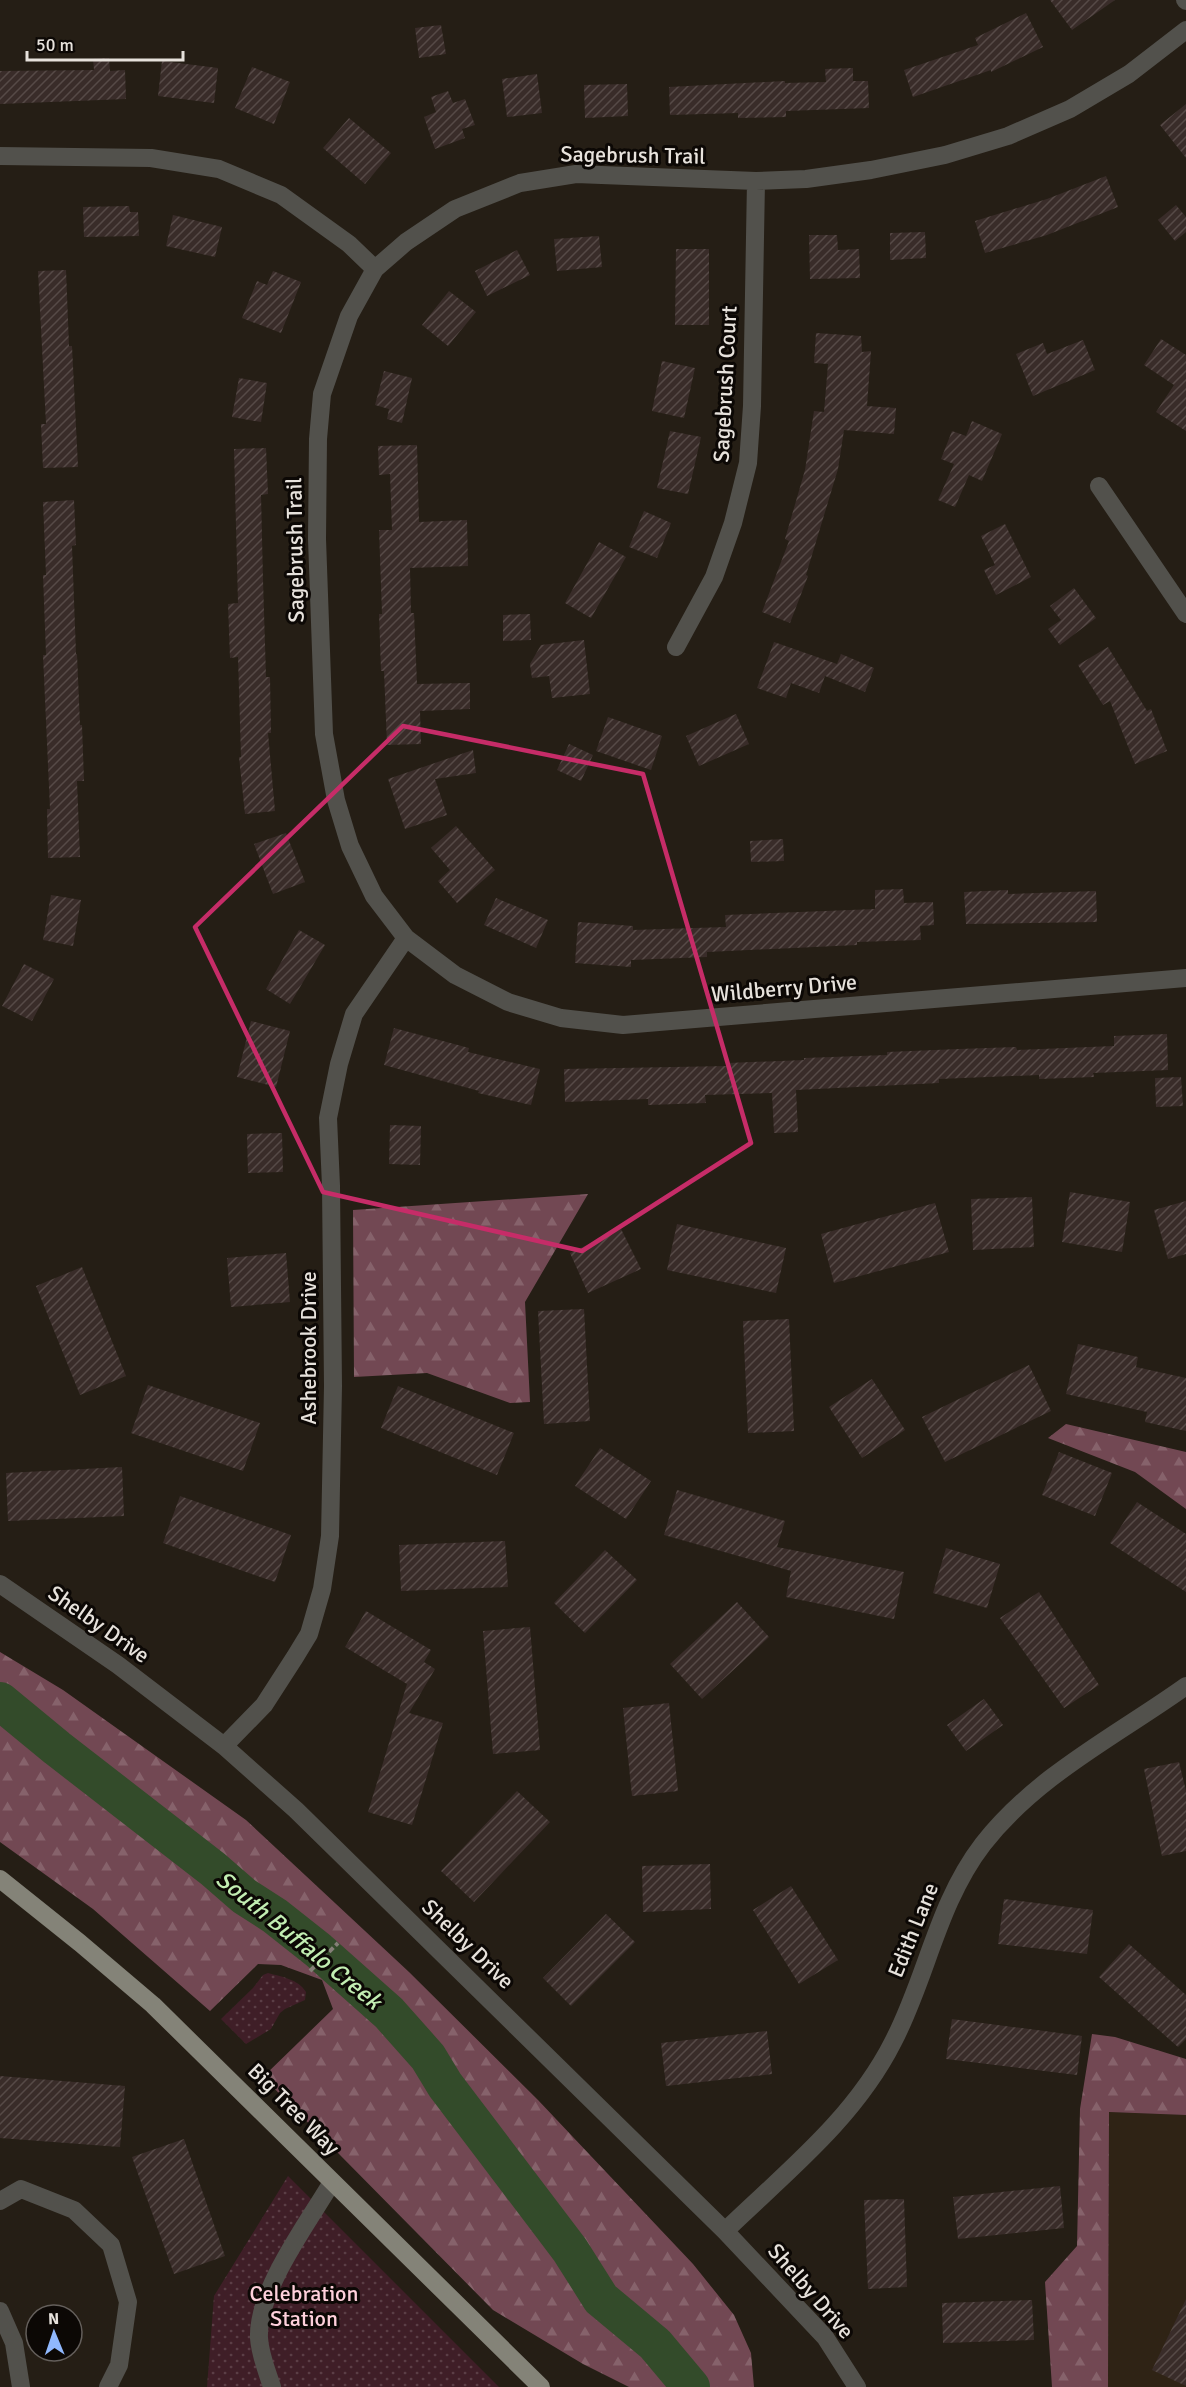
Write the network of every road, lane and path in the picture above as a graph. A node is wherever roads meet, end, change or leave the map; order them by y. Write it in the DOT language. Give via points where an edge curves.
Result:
graph roads {
  1 [pos="1186,30"];
  2 [pos="0,156"];
  3 [pos="756,182"];
  4 [pos="375,269"];
  5 [pos="1099,486"];
  6 [pos="1186,614"];
  7 [pos="676,647"];
  8 [pos="406,939"];
  9 [pos="1186,978"];
  10 [pos="0,1584"];
  11 [pos="1186,1686"];
  12 [pos="224,1746"];
  13 [pos="0,1879"];
  14 [pos="338,1943"];
  15 [pos="310,1971"];
  16 [pos="332,2182"];
  17 [pos="0,2201"];
  18 [pos="725,2231"];
  19 [pos="0,2311"];
  20 [pos="21,2387"];
  21 [pos="108,2387"];
  22 [pos="272,2387"];
  23 [pos="542,2387"];
  24 [pos="857,2387"];
  1 -- 3 [label="street, Sagebrush Trail" via="1129,74 1070,109 1008,136 945,155 871,170"];
  2 -- 4 [label="street" via="151,158 219,169 281,195 349,244"];
  3 -- 4 [label="street, Sagebrush Trail" via="576,174 519,183 455,209"];
  3 -- 7 [label="street, Sagebrush Court" via="748,464 714,577"];
  4 -- 8 [label="street, Sagebrush Trail" via="349,316 322,394 317,539 324,734 336,800 350,846 374,896"];
  5 -- 6 [label="street"];
  8 -- 9 [label="street, Wildberry Drive" via="455,975 508,1002 561,1018 623,1025"];
  8 -- 12 [label="street, Ashebrook Drive" via="354,1014 328,1118 333,1386 330,1536 322,1589 309,1634 295,1657 264,1705"];
  10 -- 12 [label="street, Shelby Drive" via="118,1665"];
  11 -- 18 [label="street, Edith Lane" via="1044,1781 1001,1822 981,1846 942,1914 903,2021 869,2083 823,2139"];
  12 -- 18 [label="street, Shelby Drive" via="296,1810"];
  13 -- 16 [label="main road, Big Tree Way" via="153,2005"];
  14 -- 15 [label="path"];
  16 -- 22 [label="street" via="265,2301 259,2340"];
  16 -- 23 [label="main road, Big Tree Way"];
  17 -- 21 [label="street" via="21,2188 74,2210 111,2245 128,2302 119,2366"];
  18 -- 24 [label="street, Shelby Drive" via="825,2337"];
  19 -- 20 [label="street" via="14,2343"];
}
